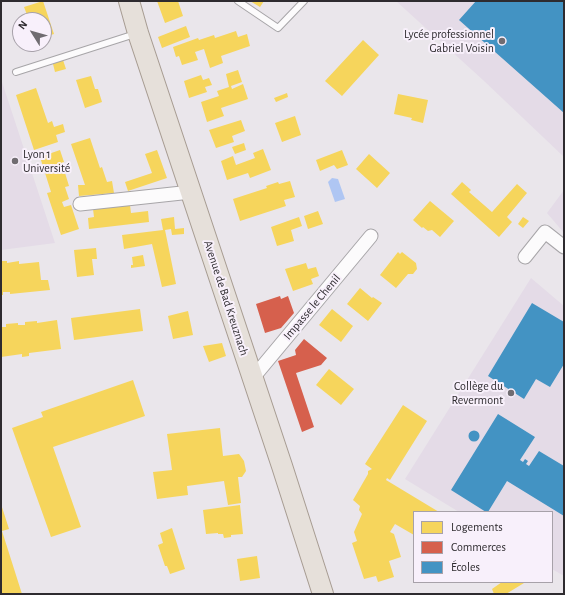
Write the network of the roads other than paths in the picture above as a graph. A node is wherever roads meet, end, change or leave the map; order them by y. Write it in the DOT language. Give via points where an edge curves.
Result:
graph roads {
  1 [pos="129,1"];
  2 [pos="238,1"];
  3 [pos="304,1"];
  4 [pos="138,33"];
  5 [pos="16,72"];
  6 [pos="191,192"];
  7 [pos="80,204"];
  8 [pos="371,236"];
  9 [pos="564,247"];
  10 [pos="525,257"];
  11 [pos="252,379"];
  12 [pos="323,594"];
  1 -- 4 [label="main road, Avenue de Bad Kreuznach"];
  2 -- 3 [label="lane" via="278,28"];
  4 -- 5 [label="lane"];
  4 -- 6 [label="main road, Avenue de Bad Kreuznach"];
  6 -- 7 [label="street"];
  6 -- 11 [label="main road, Avenue de Bad Kreuznach"];
  8 -- 11 [label="street, Impasse le Chenil"];
  9 -- 10 [label="street" via="545,232"];
  11 -- 12 [label="main road, Avenue de Bad Kreuznach"];
}
